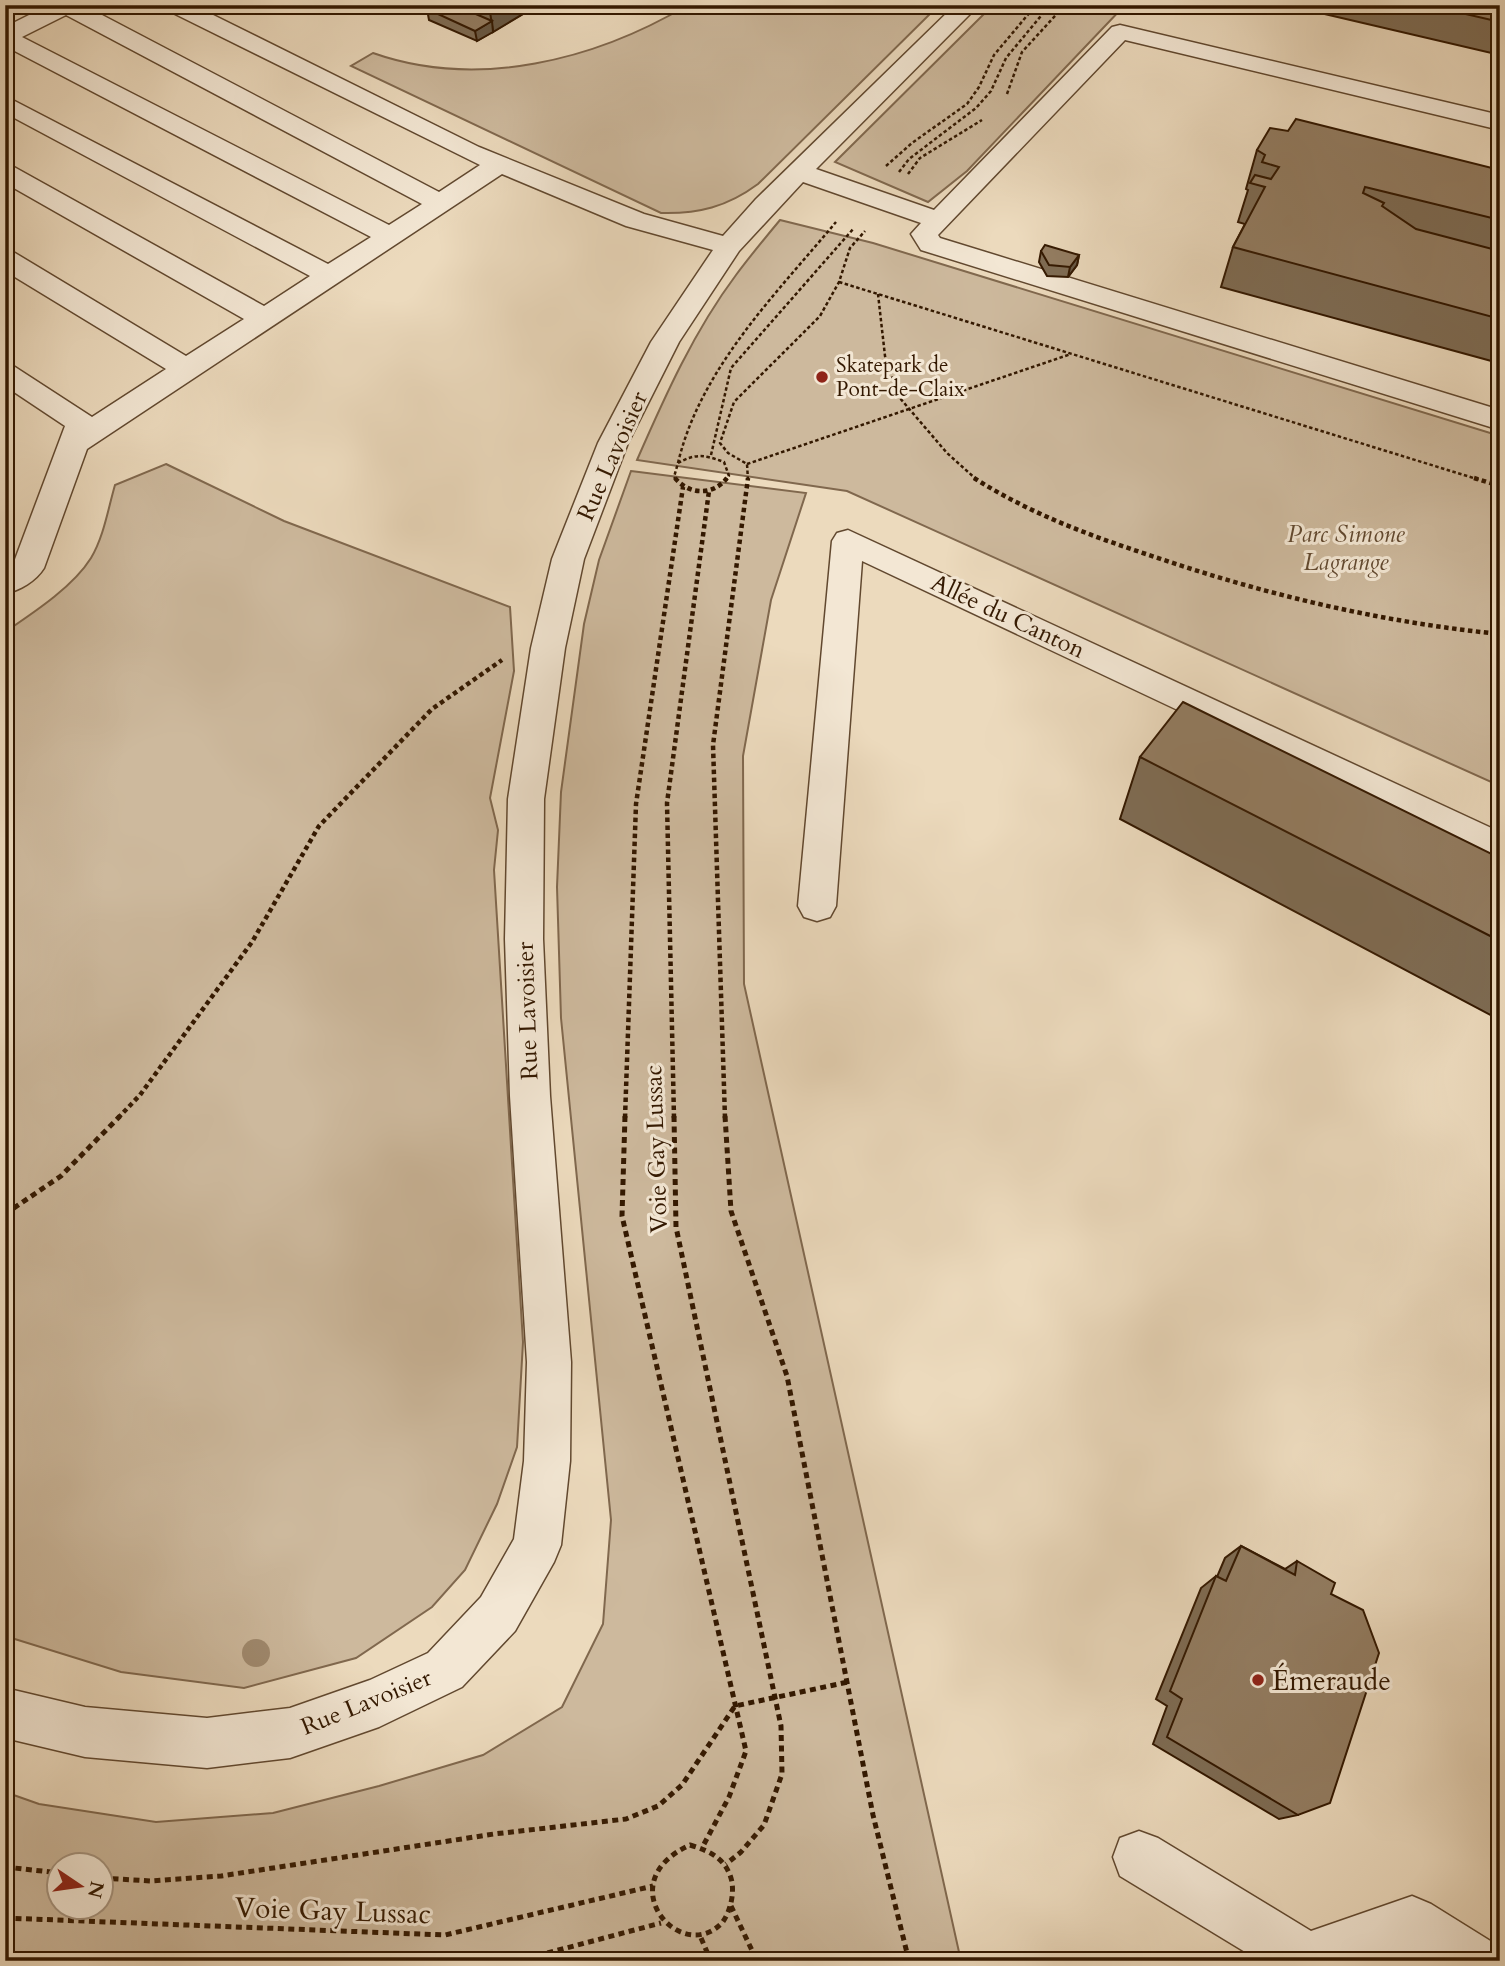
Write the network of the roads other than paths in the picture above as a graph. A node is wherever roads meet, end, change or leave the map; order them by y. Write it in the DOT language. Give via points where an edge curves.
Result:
graph roads {
  1 [pos="175,5"];
  2 [pos="968,5"];
  3 [pos="67,6"];
  4 [pos="5,37"];
  5 [pos="5,103"];
  6 [pos="1500,123"];
  7 [pos="500,164"];
  8 [pos="5,172"];
  9 [pos="798,172"];
  10 [pos="440,203"];
  11 [pos="939,220"];
  12 [pos="390,236"];
  13 [pos="729,246"];
  14 [pos="5,259"];
  15 [pos="330,276"];
  16 [pos="264,318"];
  17 [pos="187,369"];
  18 [pos="5,373"];
  19 [pos="1500,420"];
  20 [pos="74,443"];
  21 [pos="5,583"];
  22 [pos="1500,848"];
  23 [pos="817,906"];
  24 [pos="5,1713"];
  25 [pos="1139,1857"];
  26 [pos="1474,1961"];
  1 -- 7 [label="street"];
  2 -- 9 [label="street, Rue Lavoisier"];
  3 -- 4 [label="street"];
  3 -- 10 [label="street"];
  4 -- 12 [label="street"];
  5 -- 15 [label="street"];
  6 -- 11 [label="street" via="1120,32"];
  7 -- 10 [label="street"];
  7 -- 13 [label="street" via="635,220"];
  8 -- 16 [label="street"];
  9 -- 11 [label="street"];
  9 -- 13 [label="street, Rue Lavoisier"];
  10 -- 12 [label="street"];
  11 -- 19 [label="street" via="924,234 930,244"];
  12 -- 15 [label="street"];
  13 -- 24 [label="street, Rue Lavoisier" via="665,342 613,443 568,559 548,648 526,799 524,939 549,1362 547,1461 537,1545 498,1614 445,1670 379,1702 290,1733 207,1743 85,1732"];
  14 -- 17 [label="street"];
  15 -- 16 [label="street"];
  16 -- 17 [label="street"];
  17 -- 20 [label="street"];
  18 -- 20 [label="street" via="81,423"];
  20 -- 21 [label="street" via="28,568"];
  22 -- 23 [label="street, Allée du Canton" via="848,541"];
  25 -- 26 [label="street" via="1307,1959 1412,1923"];
}
